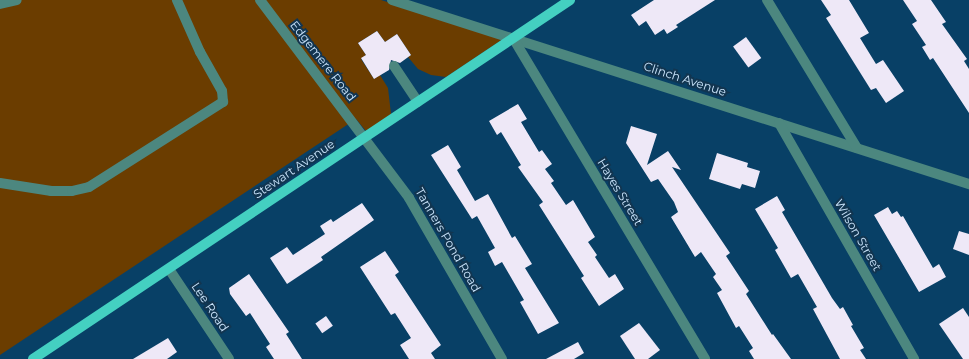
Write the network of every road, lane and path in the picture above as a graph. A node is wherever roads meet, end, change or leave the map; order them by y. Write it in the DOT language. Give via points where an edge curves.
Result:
graph roads {
  1 [pos="17,0"];
  2 [pos="177,0"];
  3 [pos="260,0"];
  4 [pos="392,0"];
  5 [pos="570,0"];
  6 [pos="768,0"];
  7 [pos="560,3"];
  8 [pos="1,5"];
  9 [pos="513,38"];
  10 [pos="394,66"];
  11 [pos="418,102"];
  12 [pos="779,124"];
  13 [pos="366,137"];
  14 [pos="857,148"];
  15 [pos="0,183"];
  16 [pos="969,184"];
  17 [pos="169,269"];
  18 [pos="33,359"];
  19 [pos="229,359"];
  20 [pos="502,359"];
  21 [pos="705,359"];
  22 [pos="914,359"];
  1 -- 8 [label="street"];
  2 -- 15 [label="street" via="200,52 222,91 223,102 89,187 72,191 51,191"];
  3 -- 13 [label="street, Edgemere Road"];
  4 -- 9 [label="street, Clinch Avenue"];
  5 -- 7 [label="main road, Stewart Avenue"];
  6 -- 14 [label="street"];
  7 -- 9 [label="main road, Stewart Avenue"];
  9 -- 11 [label="main road, Stewart Avenue"];
  9 -- 12 [label="street, Clinch Avenue"];
  9 -- 21 [label="street, Hayes Street"];
  10 -- 11 [label="street"];
  11 -- 13 [label="main road, Stewart Avenue"];
  12 -- 14 [label="street, Clinch Avenue"];
  12 -- 22 [label="street, Wilson Street"];
  13 -- 17 [label="main road, Stewart Avenue"];
  13 -- 20 [label="street, Tanners Pond Road" via="409,198"];
  14 -- 16 [label="street, Clinch Avenue"];
  17 -- 18 [label="main road, Stewart Avenue"];
  17 -- 19 [label="street, Lee Road"];
}
